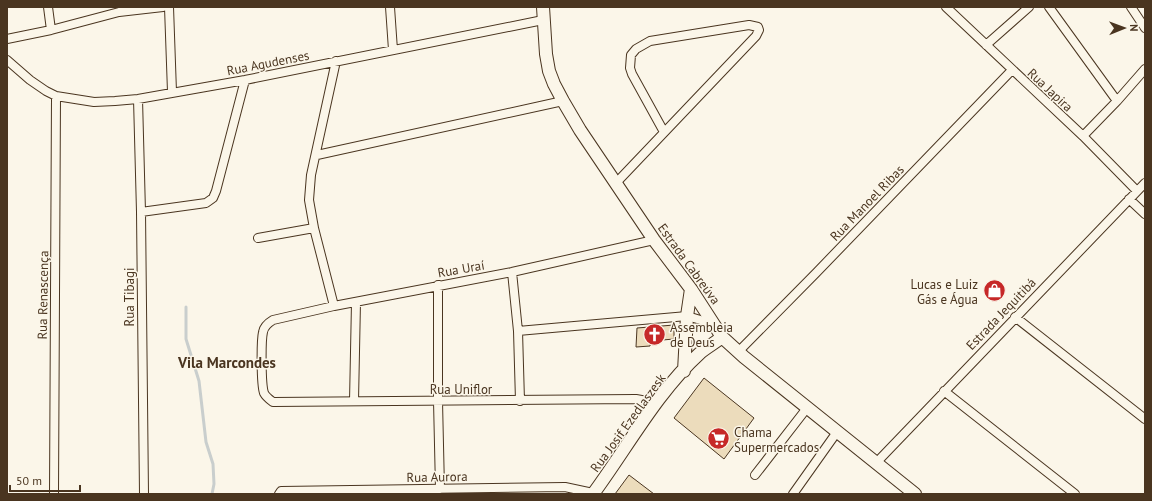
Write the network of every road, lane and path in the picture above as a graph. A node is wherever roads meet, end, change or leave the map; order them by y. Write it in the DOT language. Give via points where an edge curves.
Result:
graph roads {
  1 [pos="48,7"];
  2 [pos="163,7"];
  3 [pos="170,7"];
  4 [pos="390,7"];
  5 [pos="543,7"];
  6 [pos="946,7"];
  7 [pos="1029,7"];
  8 [pos="1049,7"];
  9 [pos="1131,7"];
  10 [pos="119,9"];
  11 [pos="543,20"];
  12 [pos="1145,28"];
  13 [pos="51,30"];
  14 [pos="7,39"];
  15 [pos="986,45"];
  16 [pos="393,50"];
  17 [pos="7,60"];
  18 [pos="336,61"];
  19 [pos="1145,69"];
  20 [pos="1012,70"];
  21 [pos="246,80"];
  22 [pos="172,92"];
  23 [pos="56,96"];
  24 [pos="138,99"];
  25 [pos="563,101"];
  26 [pos="1117,101"];
  27 [pos="664,132"];
  28 [pos="1082,136"];
  29 [pos="317,155"];
  30 [pos="1145,182"];
  31 [pos="616,183"];
  32 [pos="1137,191"];
  33 [pos="1129,199"];
  34 [pos="141,212"];
  35 [pos="1145,214"];
  36 [pos="314,228"];
  37 [pos="258,238"];
  38 [pos="654,240"];
  39 [pos="512,272"];
  40 [pos="438,285"];
  41 [pos="691,289"];
  42 [pos="356,302"];
  43 [pos="334,306"];
  44 [pos="687,316"];
  45 [pos="1015,317"];
  46 [pos="714,324"];
  47 [pos="518,331"];
  48 [pos="722,337"];
  49 [pos="738,352"];
  50 [pos="684,370"];
  51 [pos="944,391"];
  52 [pos="268,399"];
  53 [pos="354,400"];
  54 [pos="520,401"];
  55 [pos="438,402"];
  56 [pos="655,405"];
  57 [pos="807,408"];
  58 [pos="1145,418"];
  59 [pos="837,432"];
  60 [pos="876,463"];
  61 [pos="754,475"];
  62 [pos="440,490"];
  63 [pos="280,493"];
  64 [pos="54,494"];
  65 [pos="144,494"];
  66 [pos="593,494"];
  67 [pos="793,494"];
  68 [pos="915,494"];
  69 [pos="1075,494"];
  1 -- 13 [label="street"];
  2 -- 10 [label="street"];
  3 -- 22 [label="street"];
  4 -- 16 [label="street"];
  5 -- 11 [label="main road, Estrada Cabreúva"];
  6 -- 15 [label="street, Rua Japira"];
  7 -- 15 [label="street"];
  8 -- 26 [label="street"];
  9 -- 12 [label="street"];
  10 -- 13 [label="street"];
  11 -- 16 [label="street, Rua Agudenses"];
  11 -- 25 [label="main road, Estrada Cabreúva" via="549,71"];
  13 -- 14 [label="street"];
  15 -- 20 [label="street, Rua Japira"];
  16 -- 18 [label="street, Rua Agudenses"];
  17 -- 23 [label="street, Rua Agudenses" via="30,80"];
  18 -- 21 [label="street, Rua Agudenses"];
  18 -- 29 [label="street"];
  19 -- 26 [label="street"];
  20 -- 28 [label="street, Rua Japira"];
  20 -- 49 [label="street, Rua Manoel Ribas"];
  21 -- 22 [label="street, Rua Agudenses"];
  21 -- 34 [label="street" via="213,198 206,203"];
  22 -- 24 [label="street, Rua Agudenses"];
  23 -- 24 [label="street, Rua Agudenses" via="94,102"];
  23 -- 64 [label="street, Rua Renascença"];
  24 -- 34 [label="street, Rua Tibagi"];
  25 -- 29 [label="street"];
  25 -- 31 [label="main road, Estrada Cabreúva"];
  26 -- 28 [label="street"];
  27 -- 27 [label="street" via="632,74 631,55 636,49 650,41 749,25 758,27 756,36"];
  27 -- 31 [label="street"];
  28 -- 32 [label="street, Rua Japira"];
  29 -- 36 [label="street" via="310,188"];
  30 -- 32 [label="street, Estrada Jequitibá"];
  31 -- 38 [label="main road, Estrada Cabreúva"];
  32 -- 33 [label="street, Estrada Jequitibá"];
  33 -- 35 [label="street"];
  33 -- 45 [label="street, Estrada Jequitibá"];
  34 -- 65 [label="street, Rua Tibagi"];
  36 -- 37 [label="street"];
  36 -- 43 [label="street"];
  38 -- 39 [label="street, Rua Uraí"];
  38 -- 41 [label="main road, Estrada Cabreúva"];
  39 -- 40 [label="street, Rua Uraí"];
  39 -- 47 [label="street"];
  40 -- 42 [label="street, Rua Uraí"];
  40 -- 55 [label="street"];
  41 -- 44 [label="main road"];
  41 -- 46 [label="main road, Estrada Cabreúva"];
  42 -- 43 [label="street, Rua Uraí"];
  42 -- 53 [label="street"];
  43 -- 52 [label="street, Rua Uraí" via="273,320 267,324 263,332 263,387"];
  44 -- 46 [label="street"];
  44 -- 47 [label="street"];
  44 -- 50 [label="main road"];
  45 -- 51 [label="street, Estrada Jequitibá"];
  45 -- 58 [label="street"];
  46 -- 48 [label="main road, Estrada Cabreúva"];
  47 -- 54 [label="street"];
  48 -- 49 [label="main road, Estrada Cabreúva"];
  48 -- 50 [label="main road, Rua Josif Ezedlaszesk" via="700,353"];
  49 -- 57 [label="main road, Estrada Cabreúva"];
  50 -- 56 [label="main road, Rua Josif Ezedlaszesk"];
  51 -- 60 [label="street, Estrada Jequitibá"];
  51 -- 69 [label="street"];
  52 -- 53 [label="street, Rua Uniflor" via="273,402"];
  53 -- 55 [label="street, Rua Uniflor"];
  54 -- 55 [label="street, Rua Uniflor"];
  54 -- 56 [label="street, Rua Uniflor" via="636,399"];
  55 -- 62 [label="street"];
  56 -- 66 [label="main road, Rua Josif Ezedlaszesk"];
  57 -- 59 [label="main road, Estrada Cabreúva"];
  57 -- 61 [label="street"];
  59 -- 60 [label="main road, Estrada Cabreúva"];
  59 -- 67 [label="street"];
  60 -- 68 [label="main road, Estrada Cabreúva"];
  62 -- 63 [label="street, Rua Aurora"];
  62 -- 66 [label="street, Rua Aurora" via="565,487"];
}
